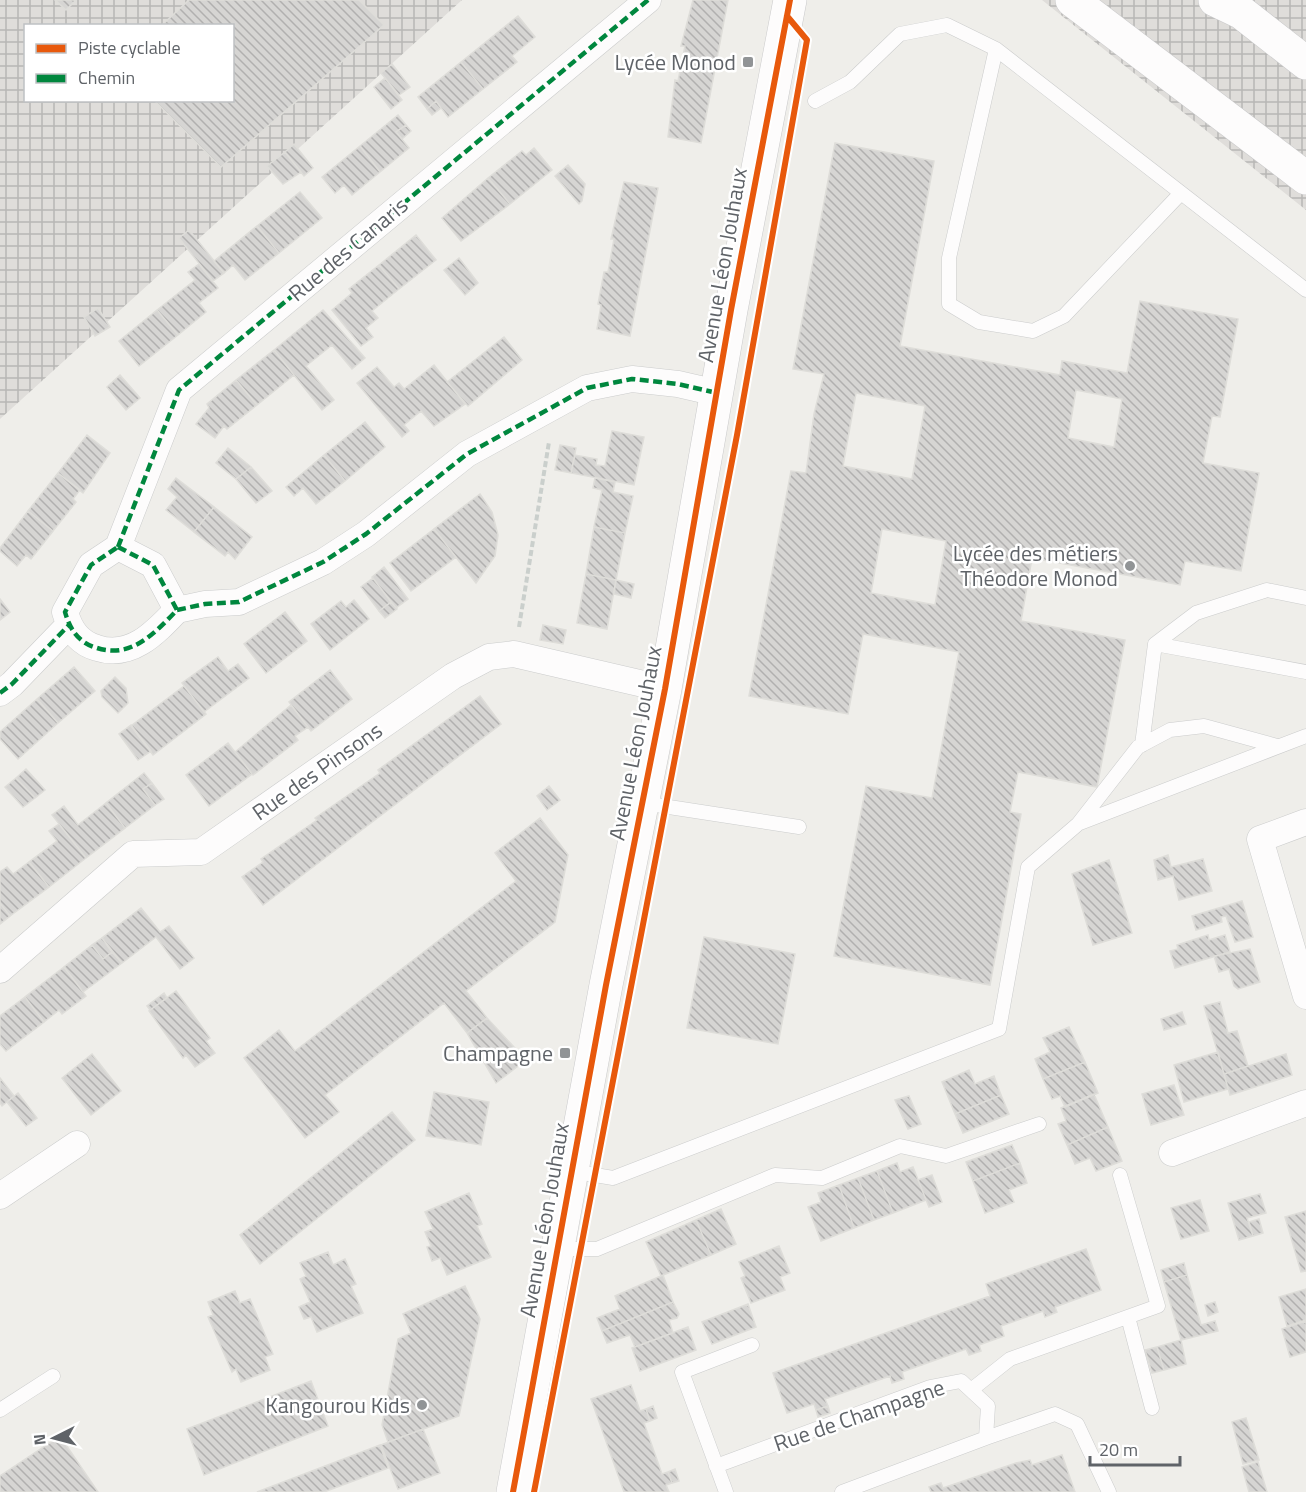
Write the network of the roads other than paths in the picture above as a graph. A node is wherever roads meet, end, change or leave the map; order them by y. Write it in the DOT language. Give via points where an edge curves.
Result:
graph roads {
  1 [pos="648,0"];
  2 [pos="790,0"];
  3 [pos="1072,0"];
  4 [pos="1236,4"];
  5 [pos="996,49"];
  6 [pos="1306,63"];
  7 [pos="815,101"];
  8 [pos="1306,178"];
  9 [pos="1181,193"];
  10 [pos="1306,290"];
  11 [pos="717,393"];
  12 [pos="118,547"];
  13 [pos="1306,598"];
  14 [pos="177,610"];
  15 [pos="69,625"];
  16 [pos="1155,644"];
  17 [pos="1306,672"];
  18 [pos="665,689"];
  19 [pos="0,693"];
  20 [pos="1306,736"];
  21 [pos="1142,745"];
  22 [pos="1277,746"];
  23 [pos="643,803"];
  24 [pos="1306,822"];
  25 [pos="1078,824"];
  26 [pos="799,827"];
  27 [pos="0,970"];
  28 [pos="1306,996"];
  29 [pos="1306,1103"];
  30 [pos="1039,1124"];
  31 [pos="77,1144"];
  32 [pos="1172,1153"];
  33 [pos="571,1171"];
  34 [pos="1120,1175"];
  35 [pos="0,1196"];
  36 [pos="558,1249"];
  37 [pos="1128,1317"];
  38 [pos="752,1345"];
  39 [pos="53,1376"];
  40 [pos="971,1390"];
  41 [pos="1152,1408"];
  42 [pos="0,1410"];
  43 [pos="986,1438"];
  44 [pos="716,1466"];
  45 [pos="513,1492"];
  46 [pos="726,1492"];
  47 [pos="842,1492"];
  48 [pos="1108,1492"];
  1 -- 12 [label="street, Rue des Canaris" via="179,390"];
  2 -- 11 [label="street, Avenue Léon Jouhaux"];
  3 -- 8 [label="street"];
  4 -- 6 [label="street"];
  5 -- 7 [label="lane" via="947,25 900,34 850,82"];
  5 -- 9 [label="lane"];
  5 -- 9 [label="lane" via="949,258 949,304 979,322 1033,331 1064,316"];
  9 -- 10 [label="lane"];
  11 -- 14 [label="street" via="678,384 632,380 587,388 467,454 366,534 323,562 240,602"];
  11 -- 18 [label="street, Avenue Léon Jouhaux"];
  12 -- 14 [label="street" via="153,565"];
  12 -- 15 [label="street" via="86,572 65,612"];
  13 -- 16 [label="lane" via="1267,590 1196,613"];
  14 -- 15 [label="street" via="159,630 114,653 83,644"];
  15 -- 19 [label="street"];
  16 -- 17 [label="lane"];
  16 -- 21 [label="lane"];
  18 -- 23 [label="street, Avenue Léon Jouhaux"];
  18 -- 27 [label="street, Rue des Pinsons" via="514,654 489,657 453,676 201,852 133,854"];
  20 -- 22 [label="lane"];
  21 -- 22 [label="lane" via="1170,729 1204,726"];
  21 -- 25 [label="lane"];
  22 -- 25 [label="lane"];
  23 -- 26 [label="lane"];
  23 -- 33 [label="street, Avenue Léon Jouhaux"];
  24 -- 28 [label="street" via="1260,838"];
  25 -- 33 [label="lane" via="1028,867 999,1029 613,1178"];
  29 -- 32 [label="street"];
  30 -- 36 [label="lane" via="946,1156 900,1146 822,1178 775,1175 597,1249"];
  31 -- 35 [label="street"];
  33 -- 36 [label="street, Avenue Léon Jouhaux"];
  34 -- 37 [label="lane" via="1158,1306"];
  36 -- 45 [label="street, Avenue Léon Jouhaux"];
  37 -- 40 [label="lane" via="1010,1359"];
  37 -- 41 [label="lane"];
  38 -- 44 [label="lane" via="682,1372"];
  39 -- 42 [label="lane"];
  40 -- 43 [label="lane, Rue de Champagne" via="988,1406"];
  40 -- 44 [label="lane, Rue de Champagne" via="961,1381 930,1387"];
  43 -- 47 [label="lane"];
  43 -- 48 [label="lane" via="1055,1413 1077,1424"];
  44 -- 46 [label="lane"];
}
